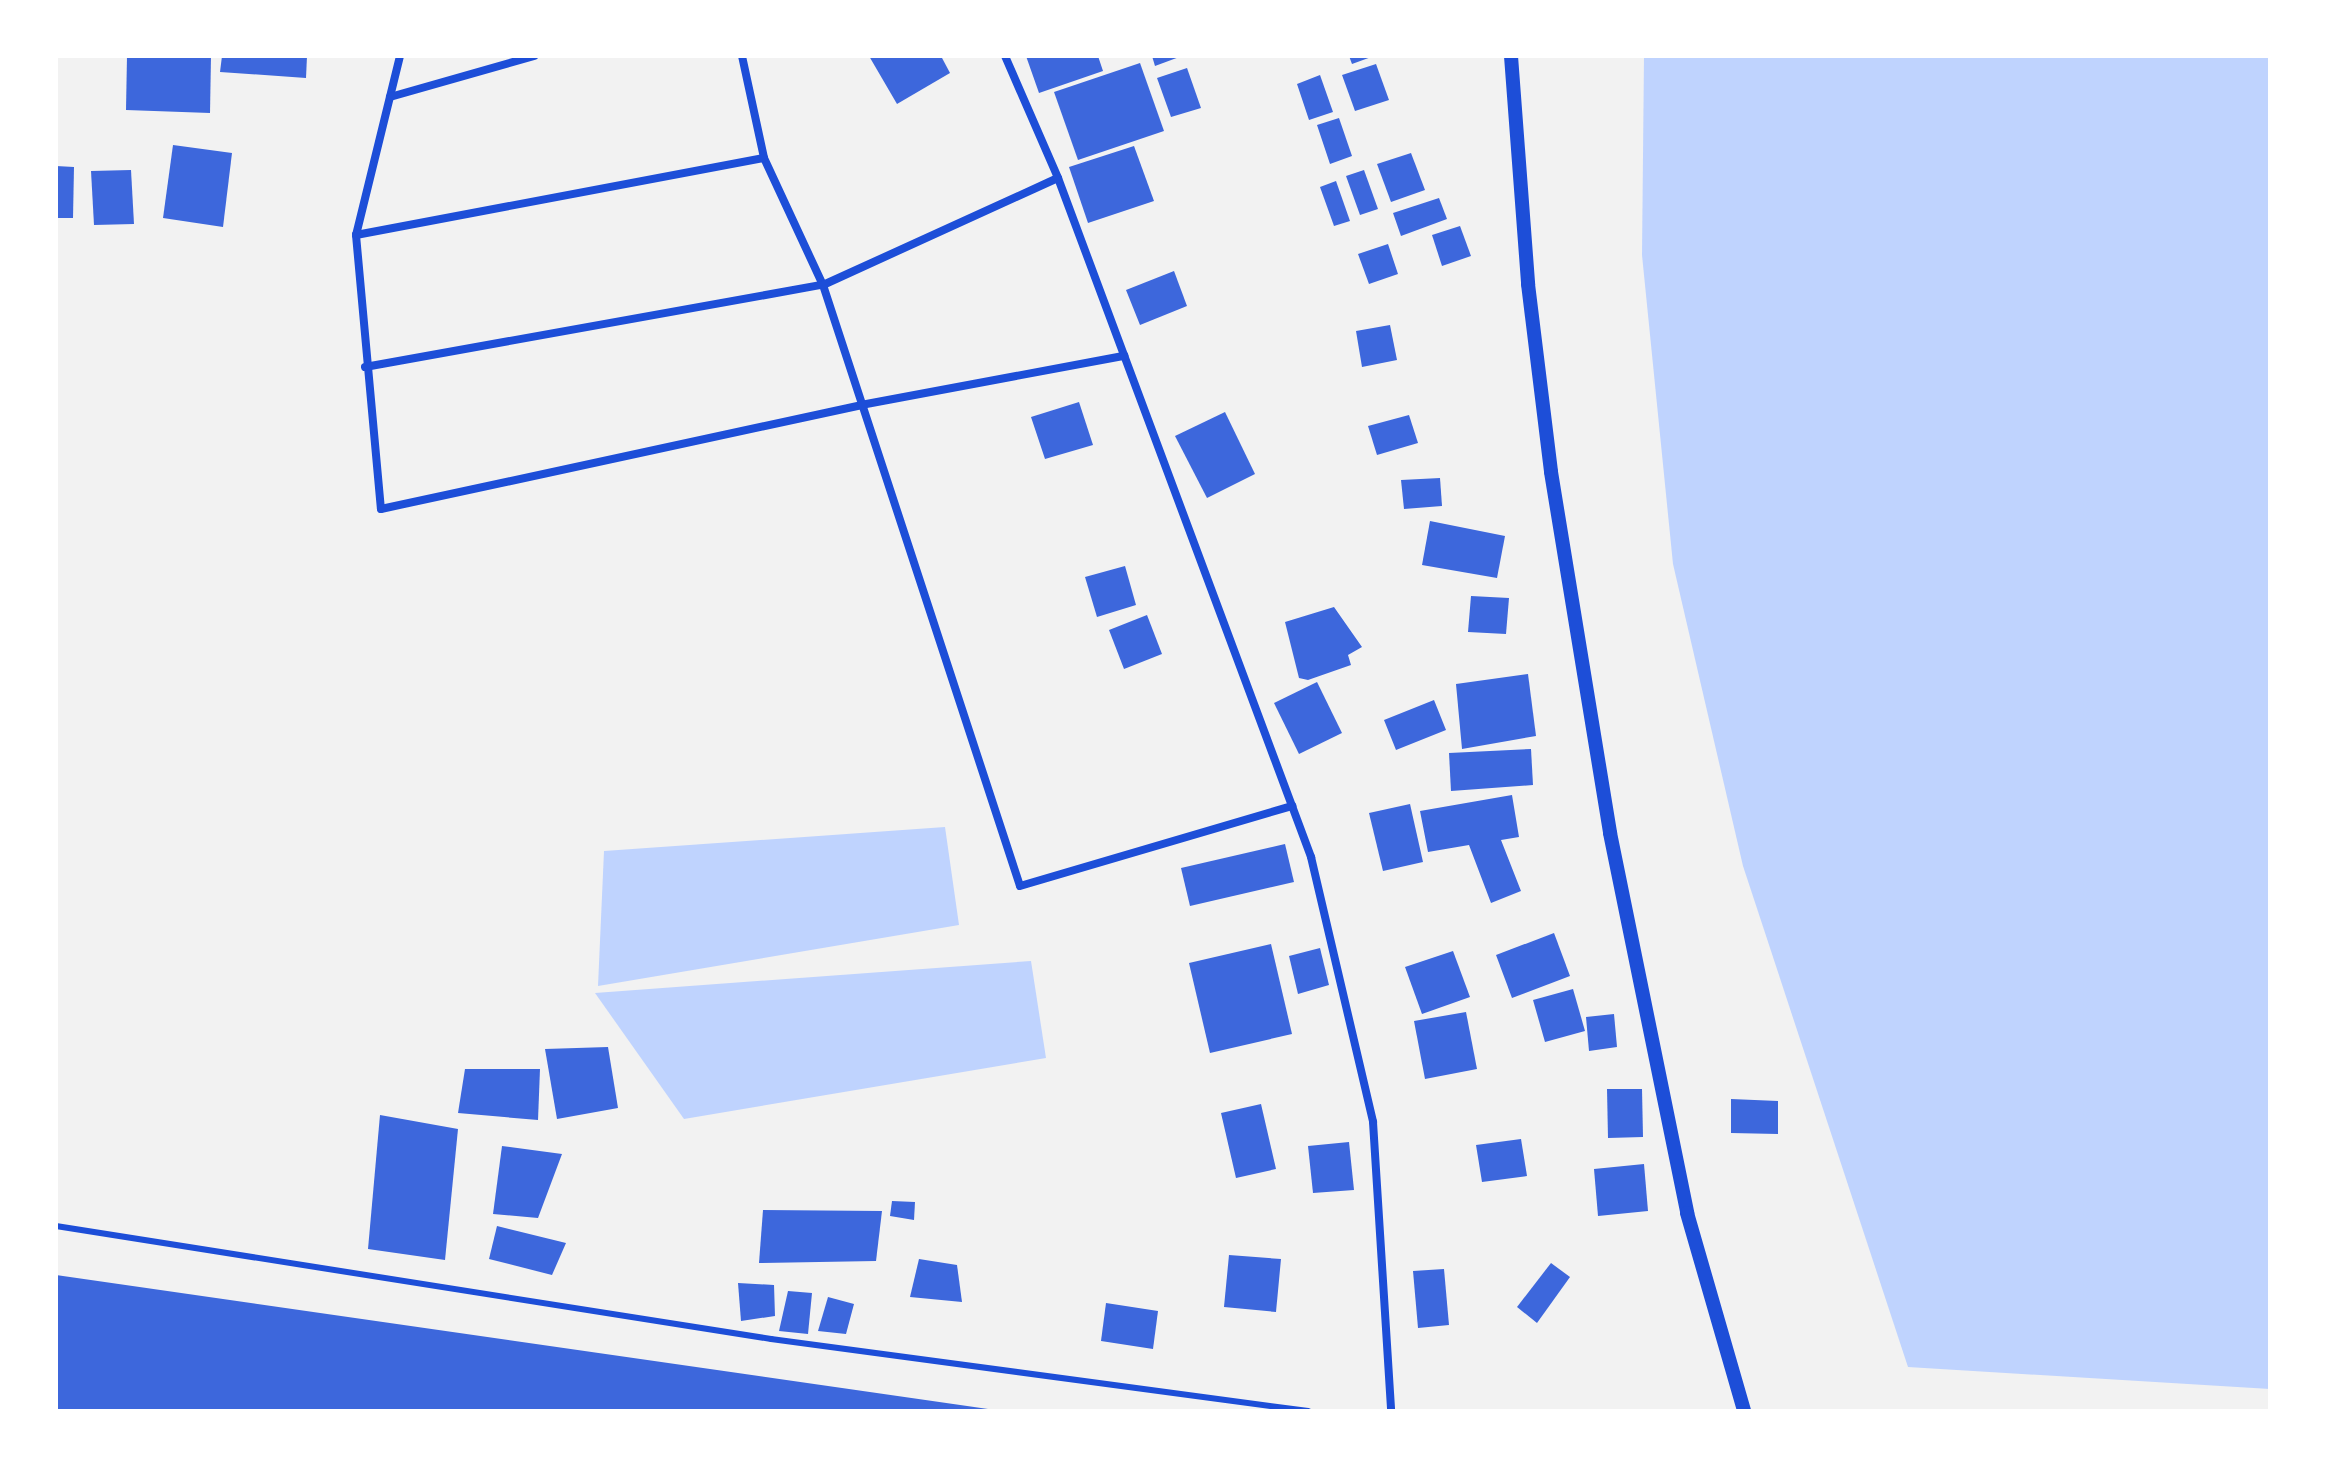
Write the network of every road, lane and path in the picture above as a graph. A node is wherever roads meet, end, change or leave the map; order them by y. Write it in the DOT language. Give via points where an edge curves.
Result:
graph roads {
  1 [pos="400,56"];
  2 [pos="534,56"];
  3 [pos="742,56"];
  4 [pos="1005,56"];
  5 [pos="1511,56"];
  6 [pos="390,97"];
  7 [pos="764,158"];
  8 [pos="1058,178"];
  9 [pos="356,235"];
  10 [pos="823,285"];
  11 [pos="1124,356"];
  12 [pos="365,367"];
  13 [pos="861,405"];
  14 [pos="1292,806"];
  15 [pos="56,1226"];
  16 [pos="1308,1411"];
  17 [pos="1391,1411"];
  18 [pos="1744,1411"];
  1 -- 6 [label="street"];
  2 -- 6 [label="street"];
  3 -- 7 [label="street"];
  4 -- 8 [label="street"];
  5 -- 18 [label="street" via="1531,315 1610,833 1687,1213"];
  6 -- 9 [label="street"];
  7 -- 9 [label="street"];
  7 -- 10 [label="street"];
  8 -- 10 [label="street"];
  8 -- 11 [label="street"];
  9 -- 12 [label="street"];
  10 -- 12 [label="street"];
  10 -- 13 [label="street"];
  11 -- 13 [label="street"];
  11 -- 14 [label="street"];
  12 -- 13 [label="street" via="381,509"];
  13 -- 14 [label="street" via="1020,886"];
  14 -- 17 [label="street" via="1311,857 1373,1122"];
  15 -- 16 [label="lane" via="771,1339"];
}
